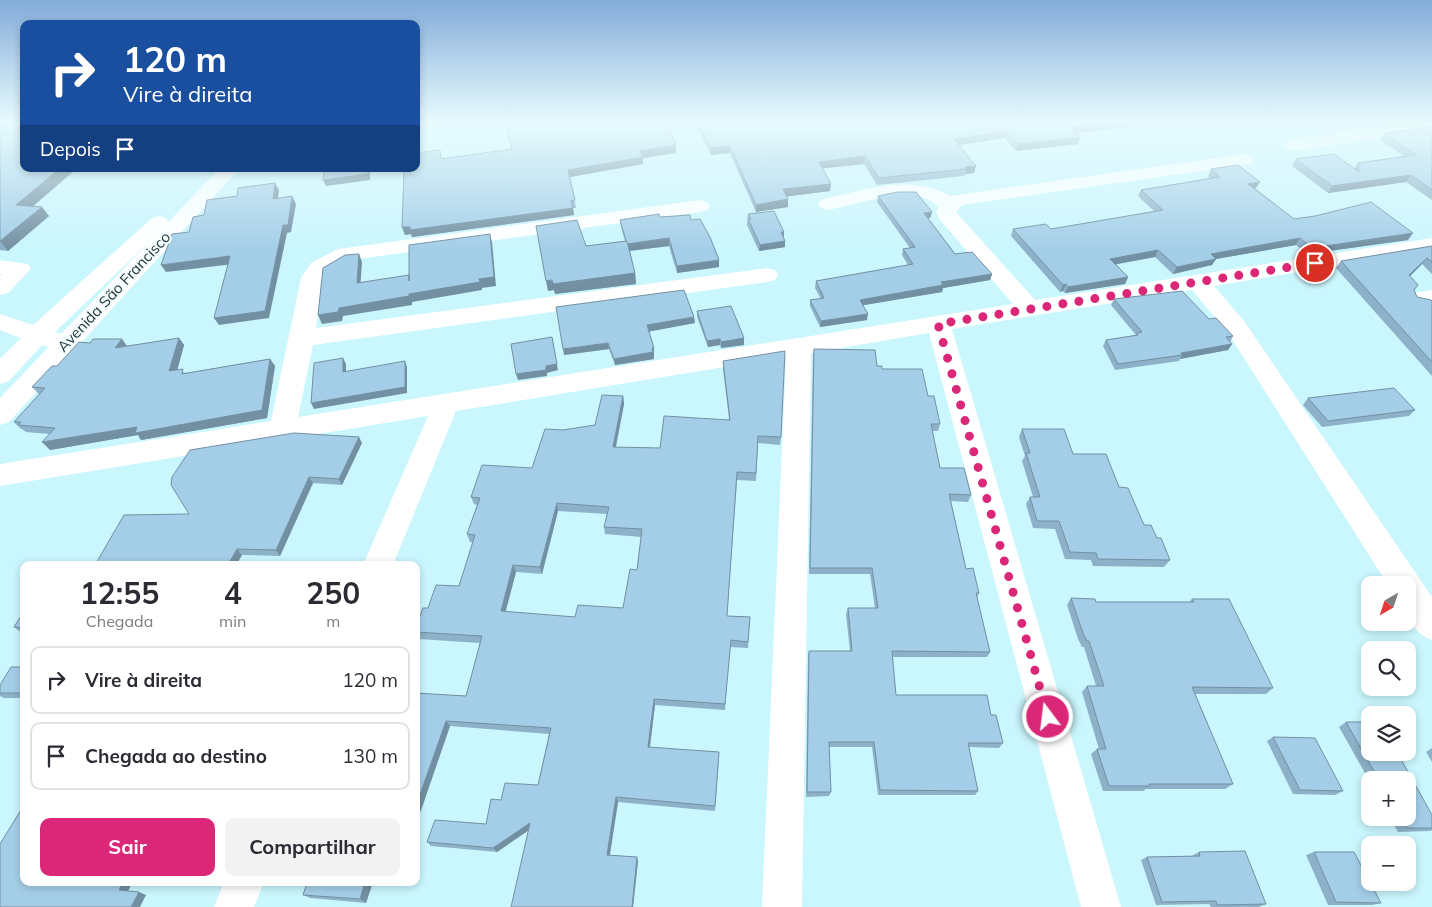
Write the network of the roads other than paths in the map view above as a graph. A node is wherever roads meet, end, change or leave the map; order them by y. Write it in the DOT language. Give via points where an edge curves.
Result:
graph roads {
  1 [pos="1214,164"];
  2 [pos="226,172"];
  3 [pos="828,204"];
  4 [pos="950,204"];
  5 [pos="700,206"];
  6 [pos="158,222"];
  7 [pos="1432,244"];
  8 [pos="0,267"];
  9 [pos="767,275"];
  10 [pos="1198,282"];
  11 [pos="0,288"];
  12 [pos="1031,310"];
  13 [pos="0,322"];
  14 [pos="938,324"];
  15 [pos="37,335"];
  16 [pos="303,338"];
  17 [pos="66,344"];
  18 [pos="799,347"];
  19 [pos="0,375"];
  20 [pos="446,404"];
  21 [pos="0,415"];
  22 [pos="282,429"];
  23 [pos="0,475"];
  24 [pos="380,561"];
  25 [pos="1399,576"];
  26 [pos="1416,601"];
  27 [pos="1432,626"];
  28 [pos="242,886"];
  29 [pos="234,907"];
  30 [pos="782,907"];
  31 [pos="1100,907"];
  1 -- 4 [label="street" via="957,200"];
  2 -- 17 [label="street, Avenida São Francisco"];
  3 -- 4 [label="street" via="918,190"];
  4 -- 12 [label="street" via="947,216"];
  5 -- 16 [label="street" via="346,254 322,266 311,281"];
  6 -- 15 [label="street"];
  7 -- 10 [label="street"];
  8 -- 11 [label="street" via="20,269"];
  9 -- 16 [label="street"];
  10 -- 12 [label="street"];
  10 -- 25 [label="street" via="1236,327"];
  12 -- 14 [label="street"];
  13 -- 15 [label="street"];
  14 -- 18 [label="street"];
  14 -- 31 [label="street"];
  15 -- 17 [label="street"];
  15 -- 19 [label="street"];
  16 -- 22 [label="street"];
  17 -- 21 [label="street, Avenida São Francisco"];
  18 -- 20 [label="street"];
  18 -- 30 [label="street"];
  20 -- 22 [label="street"];
  20 -- 24 [label="street"];
  22 -- 23 [label="street"];
  26 -- 27 [label="street"];
  28 -- 29 [label="street"];
}
